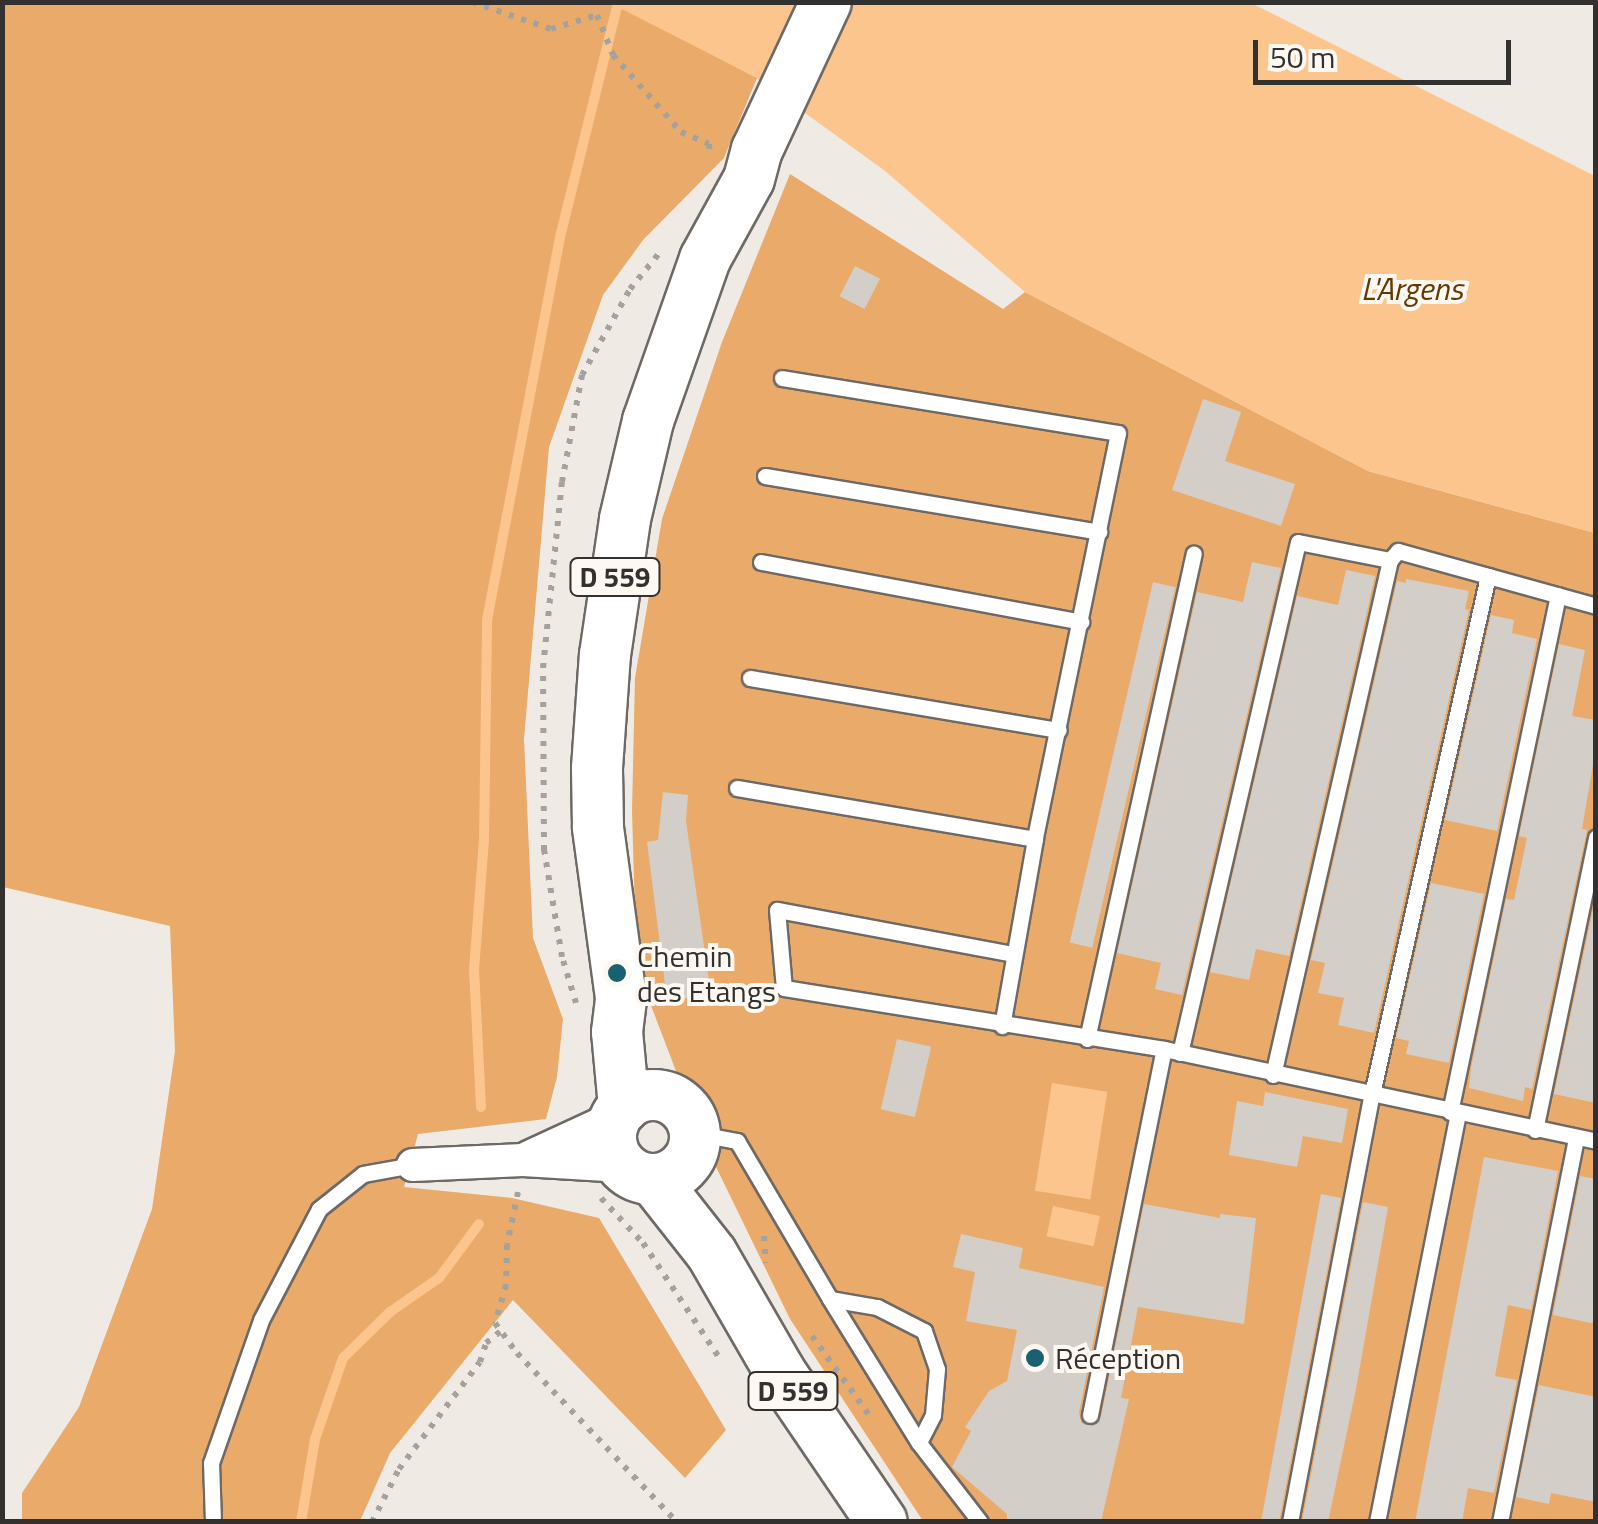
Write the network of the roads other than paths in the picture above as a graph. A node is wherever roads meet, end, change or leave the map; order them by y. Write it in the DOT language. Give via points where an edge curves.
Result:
graph roads {
  1 [pos="826,2"];
  2 [pos="782,378"];
  3 [pos="765,476"];
  4 [pos="1099,532"];
  5 [pos="1194,554"];
  6 [pos="1390,560"];
  7 [pos="761,562"];
  8 [pos="1488,576"];
  9 [pos="1558,596"];
  10 [pos="1596,606"];
  11 [pos="1081,622"];
  12 [pos="750,678"];
  13 [pos="1059,730"];
  14 [pos="737,788"];
  15 [pos="1596,838"];
  16 [pos="1034,839"];
  17 [pos="1013,954"];
  18 [pos="621,998"];
  19 [pos="1002,1026"];
  20 [pos="1087,1038"];
  21 [pos="1172,1051"];
  22 [pos="1273,1075"];
  23 [pos="1372,1094"];
  24 [pos="620,1112"];
  25 [pos="1454,1113"];
  26 [pos="1535,1130"];
  27 [pos="1576,1138"];
  28 [pos="1596,1142"];
  29 [pos="654,1153"];
  30 [pos="510,1162"];
  31 [pos="414,1164"];
  32 [pos="830,1299"];
  33 [pos="1090,1415"];
  34 [pos="919,1443"];
  35 [pos="213,1522"];
  36 [pos="882,1522"];
  37 [pos="980,1522"];
  38 [pos="1290,1522"];
  39 [pos="1377,1522"];
  40 [pos="1500,1522"];
  1 -- 18 [label="main road, D 559" via="749,179 705,259 648,421 613,587 599,711 598,827"];
  2 -- 4 [label="lane" via="1118,433"];
  3 -- 4 [label="lane"];
  4 -- 11 [label="lane"];
  5 -- 20 [label="lane"];
  6 -- 8 [label="lane" via="1398,551"];
  6 -- 21 [label="lane" via="1298,542"];
  6 -- 22 [label="lane"];
  7 -- 11 [label="lane"];
  8 -- 9 [label="lane"];
  8 -- 23 [label="lane"];
  9 -- 10 [label="lane"];
  9 -- 25 [label="lane"];
  11 -- 13 [label="lane"];
  12 -- 13 [label="lane"];
  13 -- 16 [label="lane"];
  14 -- 16 [label="lane"];
  15 -- 26 [label="lane"];
  16 -- 17 [label="lane"];
  17 -- 19 [label="lane"];
  17 -- 19 [label="lane" via="778,910 784,988"];
  18 -- 24 [label="main road, D 559"];
  18 -- 29 [label="main road, D 559"];
  19 -- 20 [label="lane"];
  20 -- 21 [label="lane"];
  21 -- 22 [label="lane"];
  21 -- 33 [label="lane"];
  22 -- 23 [label="lane"];
  23 -- 25 [label="lane"];
  23 -- 38 [label="lane"];
  24 -- 29 [label="main road" via="647,1095"];
  24 -- 30 [label="street"];
  25 -- 26 [label="lane"];
  25 -- 39 [label="lane"];
  26 -- 27 [label="lane"];
  27 -- 28 [label="lane"];
  27 -- 40 [label="lane"];
  29 -- 30 [label="street"];
  29 -- 32 [label="lane" via="737,1140"];
  29 -- 36 [label="main road, D 559" via="780,1372"];
  30 -- 31 [label="street"];
  31 -- 35 [label="lane" via="363,1174 320,1209 260,1320 210,1463"];
  32 -- 34 [label="lane"];
  32 -- 34 [label="lane" via="877,1307 924,1331 937,1369 933,1415"];
  34 -- 37 [label="lane"];
}
